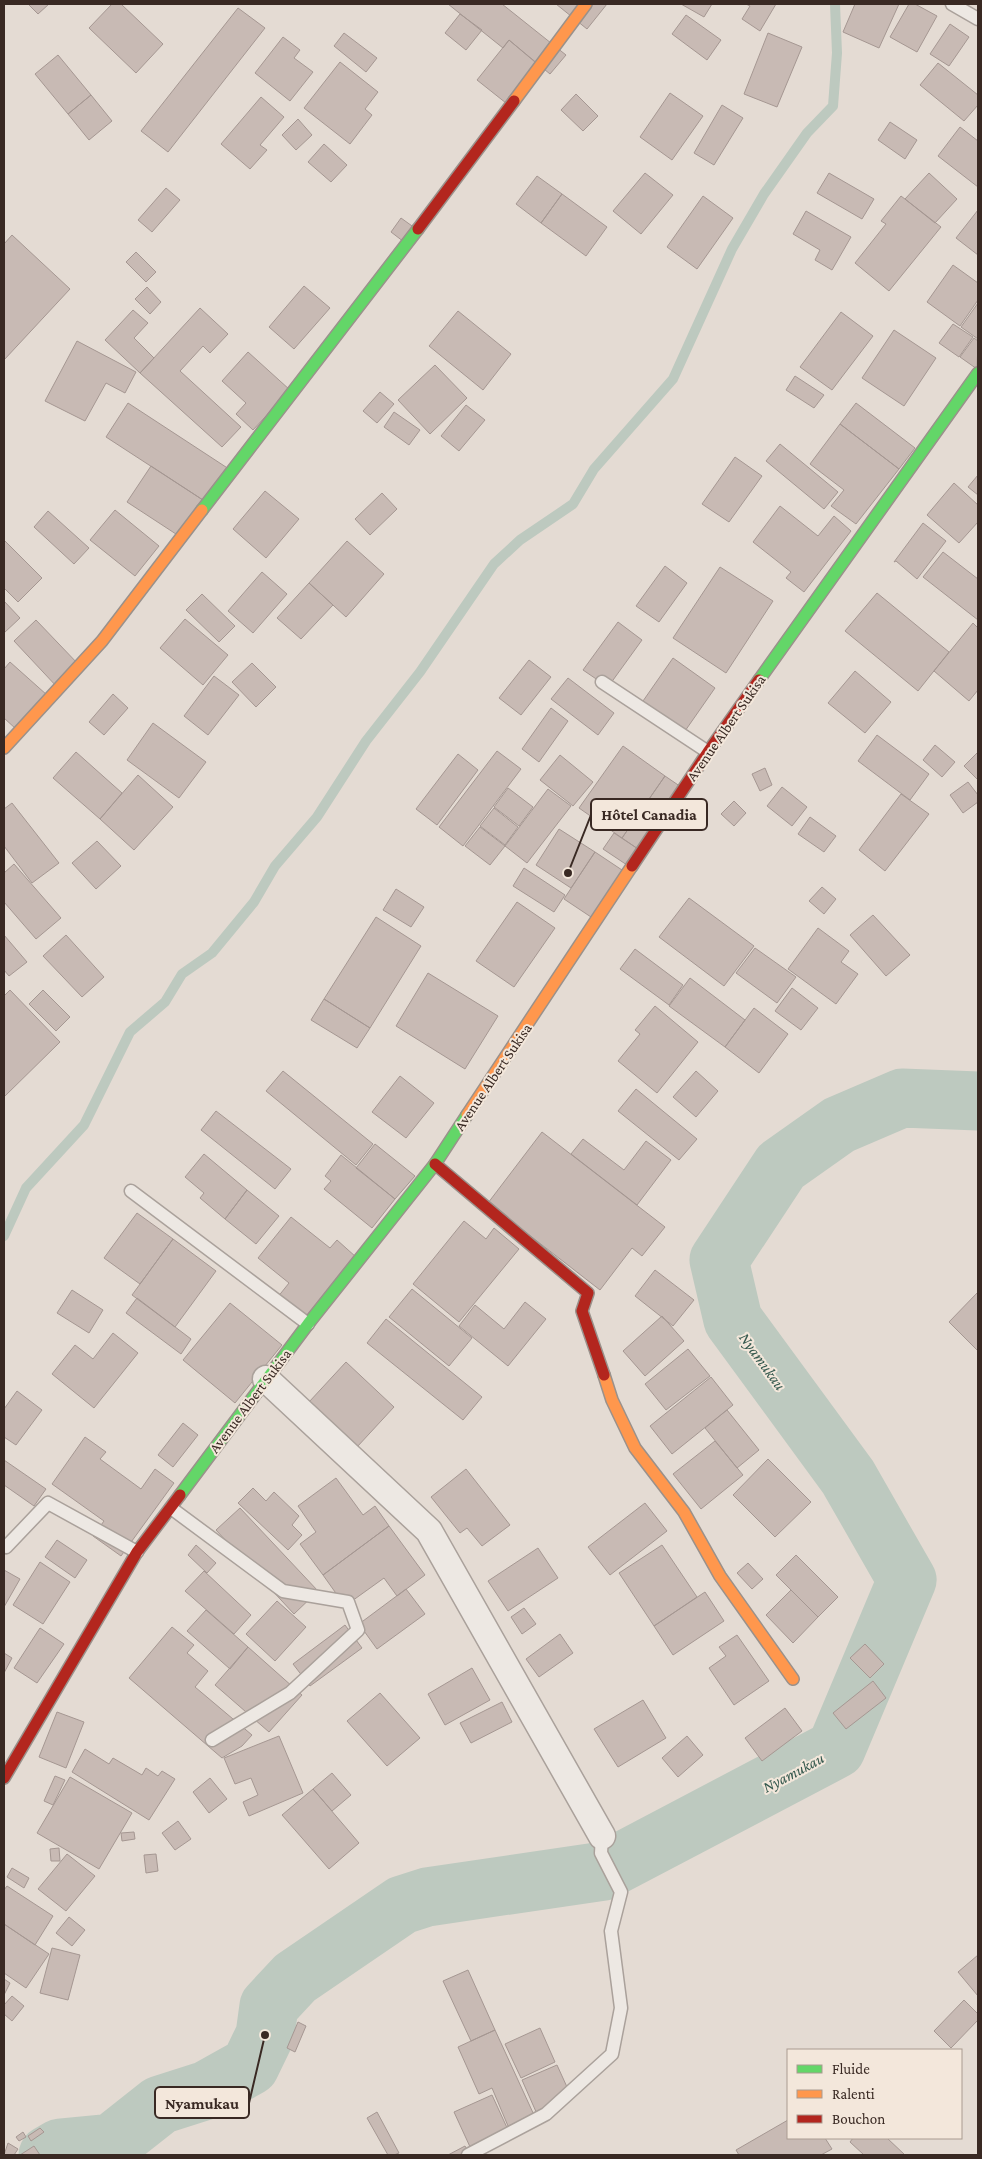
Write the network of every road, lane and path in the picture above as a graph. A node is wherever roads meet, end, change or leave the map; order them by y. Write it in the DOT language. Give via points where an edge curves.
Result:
graph roads {
  1 [pos="586,4"];
  2 [pos="959,6"];
  3 [pos="978,19"];
  4 [pos="978,373"];
  5 [pos="602,682"];
  6 [pos="4,748"];
  7 [pos="708,752"];
  8 [pos="435,1164"];
  9 [pos="131,1191"];
  10 [pos="308,1324"];
  11 [pos="266,1379"];
  12 [pos="171,1508"];
  13 [pos="4,1546"];
  14 [pos="137,1552"];
  15 [pos="794,1679"];
  16 [pos="212,1740"];
  17 [pos="4,1778"];
  18 [pos="602,1845"];
  19 [pos="468,2155"];
  1 -- 6 [label="street" via="397,257 102,641"];
  2 -- 3 [label="lane"];
  4 -- 7 [label="street, Avenue Albert Sukisa"];
  5 -- 7 [label="lane"];
  7 -- 8 [label="street, Avenue Albert Sukisa"];
  8 -- 10 [label="street, Avenue Albert Sukisa"];
  8 -- 15 [label="street" via="588,1293 582,1311 612,1400 635,1448 684,1512 720,1576"];
  9 -- 10 [label="lane"];
  10 -- 11 [label="street, Avenue Albert Sukisa"];
  11 -- 12 [label="street, Avenue Albert Sukisa"];
  11 -- 18 [label="street" via="428,1531"];
  12 -- 14 [label="street, Avenue Albert Sukisa"];
  12 -- 16 [label="lane" via="283,1590 348,1602 358,1630 290,1694"];
  13 -- 14 [label="lane" via="48,1503"];
  14 -- 17 [label="street, Avenue Albert Sukisa"];
  18 -- 19 [label="lane" via="621,1892 611,1931 621,2008 612,2054 546,2114"];
}
